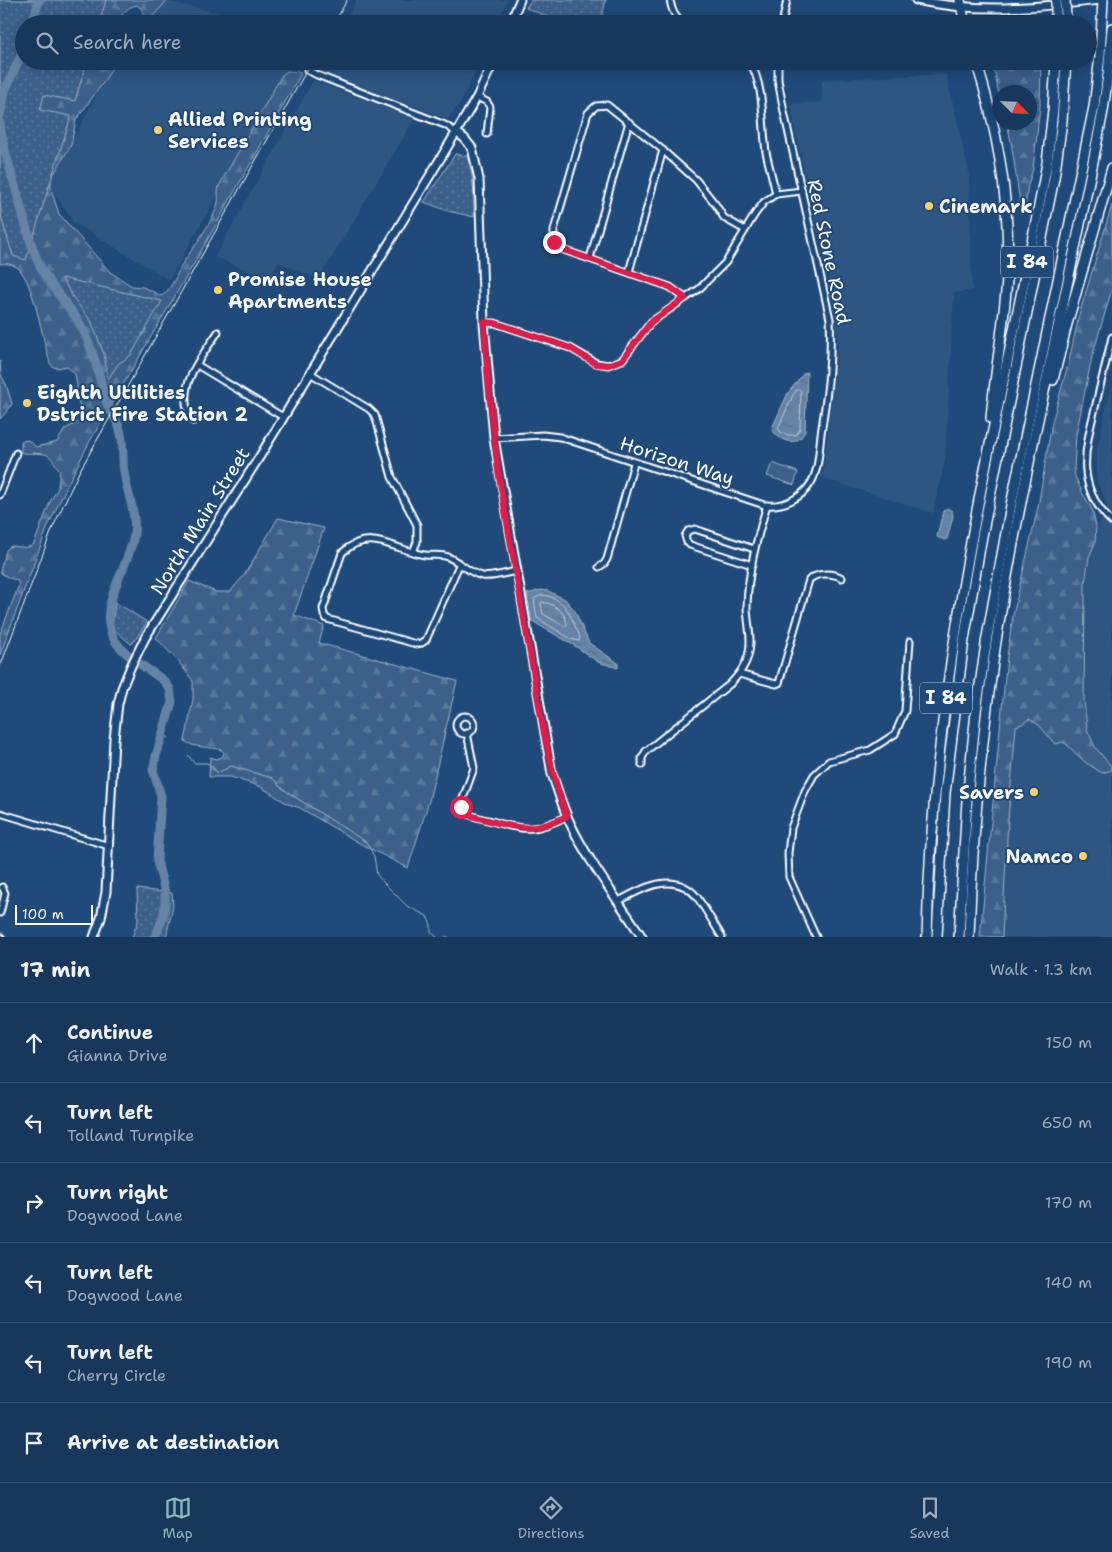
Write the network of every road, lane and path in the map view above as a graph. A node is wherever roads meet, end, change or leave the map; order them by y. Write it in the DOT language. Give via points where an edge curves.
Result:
graph roads {
  1 [pos="520,0"];
  2 [pos="670,0"];
  3 [pos="787,0"];
  4 [pos="916,0"];
  5 [pos="1056,0"];
  6 [pos="1065,0"];
  7 [pos="1102,0"];
  8 [pos="1087,1"];
  9 [pos="960,4"];
  10 [pos="514,15"];
  11 [pos="675,15"];
  12 [pos="784,15"];
  13 [pos="1056,15"];
  14 [pos="1066,15"];
  15 [pos="1112,28"];
  16 [pos="307,70"];
  17 [pos="490,70"];
  18 [pos="754,70"];
  19 [pos="778,70"];
  20 [pos="979,70"];
  21 [pos="1055,70"];
  22 [pos="1066,70"];
  23 [pos="477,97"];
  24 [pos="629,122"];
  25 [pos="456,132"];
  26 [pos="488,134"];
  27 [pos="663,150"];
  28 [pos="1112,168"];
  29 [pos="802,190"];
  30 [pos="776,194"];
  31 [pos="745,230"];
  32 [pos="590,258"];
  33 [pos="629,272"];
  34 [pos="685,298"];
  35 [pos="484,322"];
  36 [pos="218,332"];
  37 [pos="1112,337"];
  38 [pos="197,365"];
  39 [pos="310,374"];
  40 [pos="284,417"];
  41 [pos="1039,418"];
  42 [pos="193,422"];
  43 [pos="494,438"];
  44 [pos="819,450"];
  45 [pos="16,453"];
  46 [pos="987,461"];
  47 [pos="634,463"];
  48 [pos="0,476"];
  49 [pos="6,478"];
  50 [pos="0,495"];
  51 [pos="767,505"];
  52 [pos="1112,522"];
  53 [pos="754,549"];
  54 [pos="413,552"];
  55 [pos="459,565"];
  56 [pos="752,565"];
  57 [pos="599,567"];
  58 [pos="516,571"];
  59 [pos="842,578"];
  60 [pos="910,641"];
  61 [pos="739,674"];
  62 [pos="467,733"];
  63 [pos="642,766"];
  64 [pos="0,813"];
  65 [pos="567,816"];
  66 [pos="109,846"];
  67 [pos="2,887"];
  68 [pos="619,901"];
  69 [pos="0,913"];
  70 [pos="94,937"];
  71 [pos="642,937"];
  72 [pos="722,937"];
  73 [pos="816,937"];
  74 [pos="927,937"];
  75 [pos="937,937"];
  76 [pos="959,937"];
  77 [pos="969,937"];
  1 -- 10 [label="main road"];
  2 -- 11 [label="street"];
  3 -- 12 [label="street"];
  4 -- 9 [label="main road"];
  5 -- 13 [label="highway, bridge"];
  6 -- 14 [label="highway, bridge"];
  7 -- 8 [label="main road"];
  7 -- 76 [label="highway" via="1094,107 1009,515 987,637 967,800"];
  8 -- 9 [label="main road" via="1015,9"];
  15 -- 41 [label="highway, I 84" via="1102,117"];
  16 -- 25 [label="street"];
  17 -- 23 [label="main road, North Main Street"];
  18 -- 30 [label="street" via="759,84 766,154"];
  19 -- 29 [label="street, Red Stone Road"];
  20 -- 46 [label="highway" via="999,150 1007,242 1005,306"];
  21 -- 46 [label="highway, I 84" via="1046,169"];
  22 -- 75 [label="highway" via="1056,165 964,640 945,793"];
  23 -- 25 [label="main road, North Main Street"];
  23 -- 26 [label="street" via="488,103 490,108"];
  24 -- 27 [label="street"];
  24 -- 32 [label="street"];
  24 -- 32 [label="street" via="607,105 596,106 588,114 578,146 554,230 554,242 558,248"];
  25 -- 35 [label="main road" via="472,148 479,179"];
  25 -- 39 [label="main road, North Main Street"];
  27 -- 31 [label="street" via="696,180 724,218"];
  27 -- 33 [label="street"];
  28 -- 41 [label="highway" via="1051,390"];
  29 -- 30 [label="street"];
  29 -- 44 [label="street, Red Stone Road" via="823,284 832,346"];
  30 -- 31 [label="street" via="764,202"];
  31 -- 34 [label="street" via="726,262"];
  32 -- 33 [label="street"];
  33 -- 34 [label="street" via="670,287"];
  34 -- 35 [label="street" via="651,322 622,360 608,365 596,364 553,342"];
  35 -- 43 [label="main road"];
  36 -- 38 [label="street"];
  37 -- 52 [label="street" via="1085,458 1090,492"];
  38 -- 40 [label="street"];
  38 -- 42 [label="street" via="186,392 186,405"];
  39 -- 40 [label="main road, North Main Street"];
  39 -- 54 [label="street" via="369,408 375,415 392,477 418,526"];
  40 -- 66 [label="main road, North Main Street" via="137,652 122,688 116,721"];
  41 -- 77 [label="highway, I 84" via="1008,570 990,681 976,813"];
  43 -- 47 [label="street, Horizon Way" via="558,436"];
  43 -- 58 [label="main road"];
  44 -- 51 [label="street, Horizon Way" via="814,477 803,492 788,502"];
  45 -- 49 [label="street"];
  46 -- 74 [label="highway, I 84" via="946,696 934,810"];
  47 -- 51 [label="street, Horizon Way"];
  47 -- 57 [label="street" via="607,559"];
  48 -- 49 [label="street"];
  49 -- 50 [label="street"];
  51 -- 53 [label="street"];
  53 -- 56 [label="street"];
  53 -- 56 [label="street" via="695,529 685,535 690,545"];
  54 -- 55 [label="street" via="438,555"];
  54 -- 55 [label="street" via="374,541 349,546 342,553 323,609 324,615 327,619 422,643"];
  55 -- 58 [label="street" via="483,576"];
  56 -- 61 [label="street" via="747,605 750,650"];
  58 -- 65 [label="main road" via="552,774"];
  59 -- 61 [label="street" via="829,574 809,580 779,683"];
  60 -- 73 [label="street" via="905,711 895,734 870,750 830,761 814,775 791,828 789,877"];
  61 -- 63 [label="street" via="646,751"];
  62 -- 65 [label="street" via="474,768 461,804 465,813 526,829 544,826"];
  64 -- 66 [label="street"];
  65 -- 68 [label="main road"];
  66 -- 70 [label="main road, North Main Street" via="106,893"];
  67 -- 69 [label="street" via="5,893"];
  68 -- 71 [label="main road"];
  68 -- 72 [label="street" via="665,882 682,887 696,897"];
}
